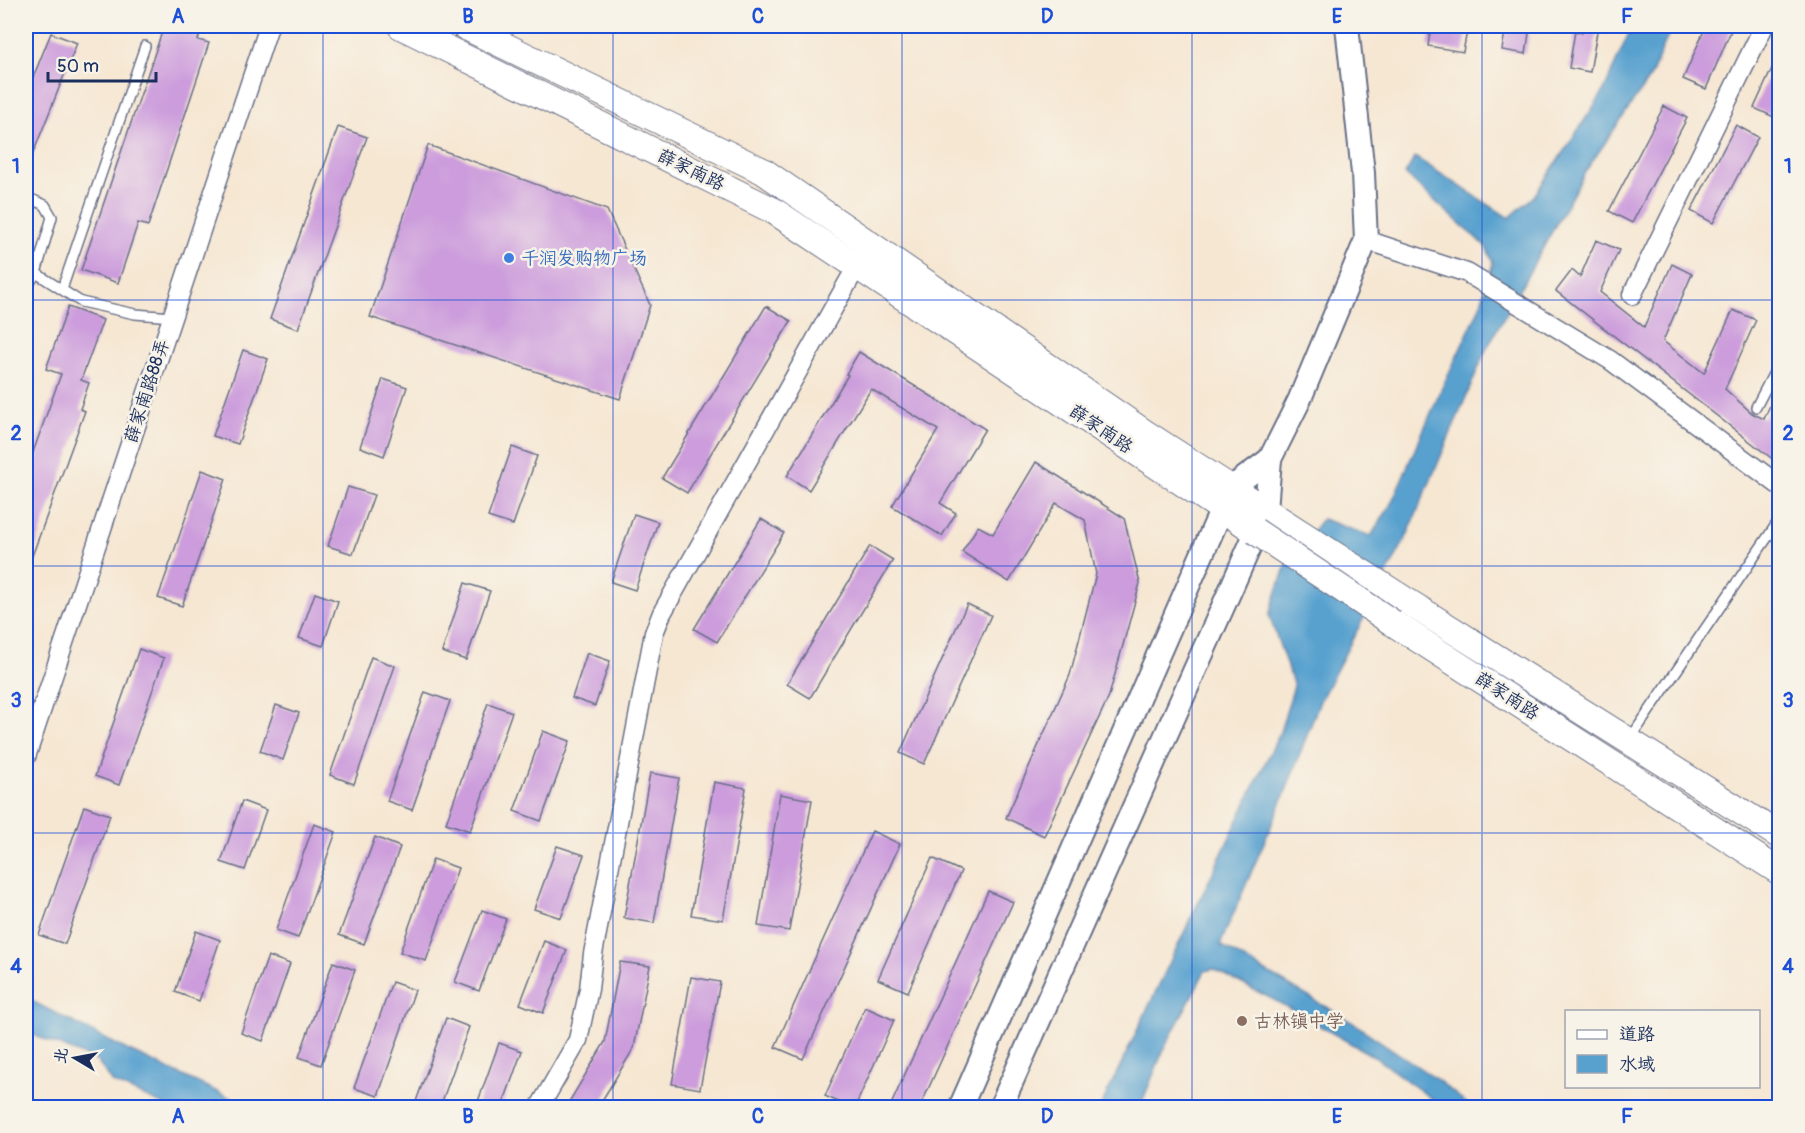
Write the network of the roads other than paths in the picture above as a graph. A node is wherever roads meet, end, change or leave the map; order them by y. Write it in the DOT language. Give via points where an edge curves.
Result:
graph roads {
  1 [pos="269,26"];
  2 [pos="401,26"];
  3 [pos="464,26"];
  4 [pos="1347,26"];
  5 [pos="1764,26"];
  6 [pos="145,46"];
  7 [pos="26,197"];
  8 [pos="1366,240"];
  9 [pos="857,266"];
  10 [pos="36,273"];
  11 [pos="26,289"];
  12 [pos="62,289"];
  13 [pos="1632,295"];
  14 [pos="172,317"];
  15 [pos="1779,361"];
  16 [pos="1756,407"];
  17 [pos="1270,459"];
  18 [pos="1779,486"];
  19 [pos="1226,498"];
  20 [pos="1779,519"];
  21 [pos="1261,520"];
  22 [pos="1629,741"];
  23 [pos="26,757"];
  24 [pos="1779,836"];
  25 [pos="1779,872"];
  26 [pos="540,1107"];
  27 [pos="960,1107"];
  28 [pos="1000,1107"];
  1 -- 14 [label="street, 薛家南路88弄"];
  2 -- 9 [label="main road, 薛家南路" via="774,211"];
  3 -- 19 [label="main road, 薛家南路" via="763,171 1145,433"];
  4 -- 8 [label="street"];
  5 -- 13 [label="street"];
  6 -- 12 [label="lane"];
  7 -- 10 [label="lane" via="45,205 52,217"];
  8 -- 17 [label="street" via="1299,401"];
  8 -- 18 [label="street" via="1467,273 1610,360"];
  9 -- 19 [label="main road, 薛家南路"];
  9 -- 26 [label="street" via="654,633 578,1040"];
  10 -- 11 [label="lane"];
  10 -- 12 [label="lane"];
  12 -- 14 [label="lane" via="81,302 135,314"];
  14 -- 23 [label="street, 薛家南路88弄"];
  15 -- 16 [label="lane"];
  17 -- 19 [label="street"];
  17 -- 21 [label="street"];
  19 -- 21 [label="main road, 薛家南路"];
  19 -- 27 [label="street"];
  20 -- 22 [label="lane"];
  21 -- 22 [label="main road, 薛家南路" via="1405,600"];
  21 -- 25 [label="main road, 薛家南路, bridge" via="1393,623"];
  21 -- 28 [label="street"];
  22 -- 24 [label="main road, 薛家南路"];
}
